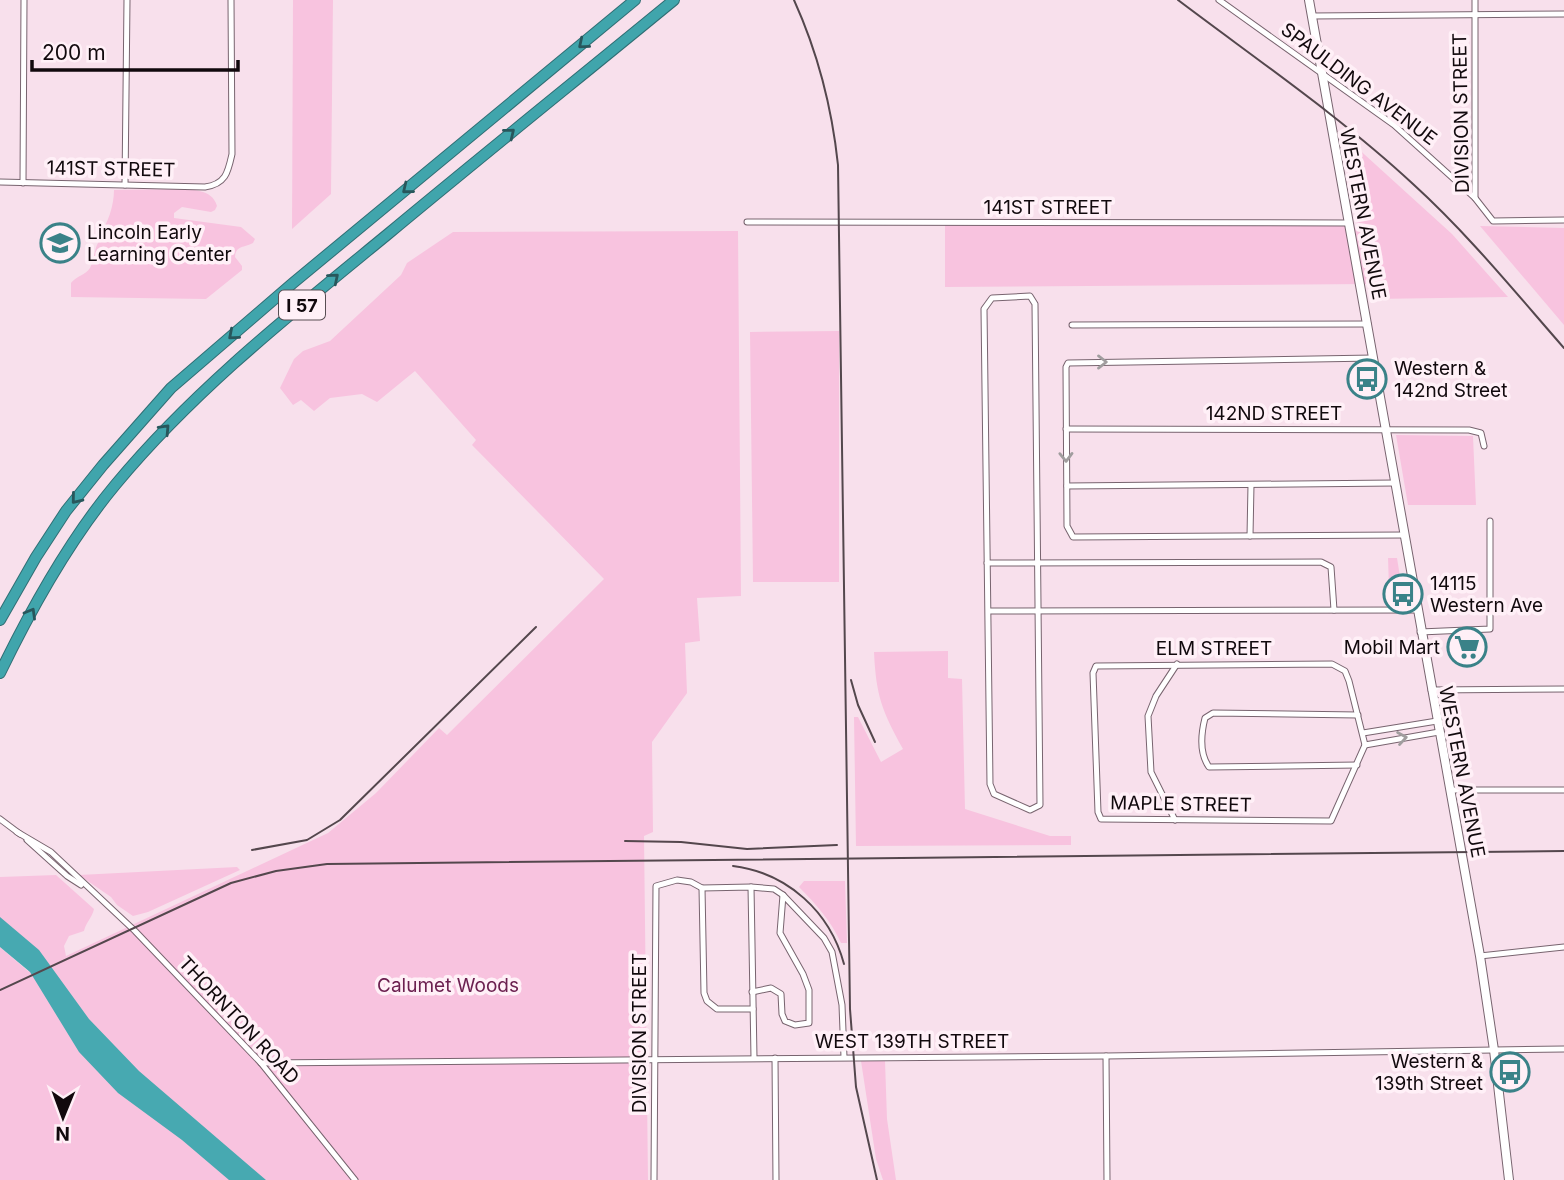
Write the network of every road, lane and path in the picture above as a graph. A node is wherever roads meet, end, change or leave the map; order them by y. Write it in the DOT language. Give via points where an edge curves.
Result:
graph roads {
  1 [pos="24,0"];
  2 [pos="127,0"];
  3 [pos="231,0"];
  4 [pos="635,0"];
  5 [pos="674,0"];
  6 [pos="1219,0"];
  7 [pos="1309,0"];
  8 [pos="1475,0"];
  9 [pos="1564,14"];
  10 [pos="1475,15"];
  11 [pos="1312,16"];
  12 [pos="1321,72"];
  13 [pos="0,182"];
  14 [pos="23,183"];
  15 [pos="125,185"];
  16 [pos="1475,198"];
  17 [pos="1564,220"];
  18 [pos="747,222"];
  19 [pos="1350,223"];
  20 [pos="1367,324"];
  21 [pos="1072,325"];
  22 [pos="1374,358"];
  23 [pos="1066,429"];
  24 [pos="1387,429"];
  25 [pos="1484,446"];
  26 [pos="1395,483"];
  27 [pos="1251,485"];
  28 [pos="1067,486"];
  29 [pos="1490,521"];
  30 [pos="1404,535"];
  31 [pos="1251,536"];
  32 [pos="987,563"];
  33 [pos="1037,564"];
  34 [pos="1334,610"];
  35 [pos="1416,610"];
  36 [pos="989,611"];
  37 [pos="1037,611"];
  38 [pos="0,620"];
  39 [pos="1420,632"];
  40 [pos="1177,664"];
  41 [pos="1096,666"];
  42 [pos="0,673"];
  43 [pos="1564,689"];
  44 [pos="1431,690"];
  45 [pos="1358,715"];
  46 [pos="1437,722"];
  47 [pos="1439,732"];
  48 [pos="1363,733"];
  49 [pos="1365,745"];
  50 [pos="1357,765"];
  51 [pos="1450,790"];
  52 [pos="1564,790"];
  53 [pos="0,819"];
  54 [pos="1175,820"];
  55 [pos="751,887"];
  56 [pos="702,888"];
  57 [pos="783,895"];
  58 [pos="1564,947"];
  59 [pos="1480,956"];
  60 [pos="752,992"];
  61 [pos="753,1009"];
  62 [pos="1564,1049"];
  63 [pos="1494,1050"];
  64 [pos="1106,1056"];
  65 [pos="844,1057"];
  66 [pos="754,1058"];
  67 [pos="775,1058"];
  68 [pos="654,1059"];
  69 [pos="261,1063"];
  70 [pos="355,1180"];
  71 [pos="654,1180"];
  72 [pos="776,1180"];
  73 [pos="1107,1180"];
  74 [pos="1508,1180"];
  1 -- 14 [label="street"];
  2 -- 15 [label="street"];
  3 -- 15 [label="street, 141ST STREET" via="232,154 227,174 205,187"];
  4 -- 38 [label="highway, I 57, one-way" via="171,388 66,511"];
  42 -- 5 [label="highway, I 57, one-way" via="79,535 176,417 298,308"];
  6 -- 12 [label="street, SPAULDING AVENUE"];
  7 -- 11 [label="main road, WESTERN AVENUE"];
  8 -- 10 [label="street, DIVISION STREET"];
  9 -- 10 [label="street"];
  10 -- 11 [label="street"];
  10 -- 16 [label="street, DIVISION STREET"];
  11 -- 12 [label="main road, WESTERN AVENUE"];
  12 -- 16 [label="street, SPAULDING AVENUE" via="1394,125"];
  12 -- 19 [label="main road, WESTERN AVENUE"];
  13 -- 14 [label="street, 141ST STREET"];
  14 -- 15 [label="street, 141ST STREET"];
  16 -- 17 [label="street, DIVISION STREET" via="1493,221"];
  18 -- 19 [label="street, 141ST STREET"];
  19 -- 20 [label="main road, WESTERN AVENUE"];
  20 -- 21 [label="street"];
  20 -- 22 [label="main road, WESTERN AVENUE"];
  23 -- 22 [label="street, one-way" via="1066,367 1072,362"];
  22 -- 24 [label="main road, WESTERN AVENUE"];
  23 -- 24 [label="street, 142ND STREET"];
  23 -- 28 [label="street, one-way"];
  24 -- 25 [label="street, 142ND STREET" via="1469,430 1481,433"];
  24 -- 26 [label="main road, WESTERN AVENUE"];
  26 -- 27 [label="street"];
  26 -- 30 [label="main road, WESTERN AVENUE"];
  27 -- 28 [label="street"];
  27 -- 31 [label="street"];
  28 -- 31 [label="street" via="1068,526 1073,537"];
  29 -- 39 [label="street" via="1490,629"];
  30 -- 31 [label="street"];
  30 -- 35 [label="main road, WESTERN AVENUE"];
  32 -- 33 [label="street"];
  32 -- 33 [label="street" via="984,309 992,298 1030,296 1035,304"];
  32 -- 36 [label="street"];
  33 -- 34 [label="street" via="1321,562 1331,567"];
  33 -- 37 [label="street"];
  34 -- 35 [label="street"];
  34 -- 37 [label="street"];
  35 -- 39 [label="main road, WESTERN AVENUE"];
  36 -- 37 [label="street"];
  36 -- 37 [label="street" via="990,784 994,794 1030,810 1040,805"];
  39 -- 44 [label="main road, WESTERN AVENUE"];
  40 -- 41 [label="street, ELM STREET"];
  40 -- 45 [label="street, ELM STREET" via="1332,664 1345,671"];
  40 -- 54 [label="street" via="1148,716 1150,772"];
  41 -- 54 [label="street, MAPLE STREET" via="1097,812 1101,819 1110,820"];
  43 -- 44 [label="street"];
  44 -- 46 [label="main road, WESTERN AVENUE"];
  45 -- 48 [label="street"];
  45 -- 50 [label="street" via="1213,713 1205,718 1202,731 1209,767"];
  46 -- 47 [label="main road, WESTERN AVENUE"];
  46 -- 48 [label="street"];
  49 -- 47 [label="street, one-way"];
  47 -- 51 [label="main road, WESTERN AVENUE"];
  48 -- 49 [label="street"];
  49 -- 50 [label="street"];
  50 -- 54 [label="street, MAPLE STREET" via="1331,821"];
  51 -- 52 [label="street"];
  51 -- 59 [label="main road, WESTERN AVENUE"];
  53 -- 69 [label="street, THORNTON ROAD" via="135,931"];
  55 -- 56 [label="street"];
  55 -- 57 [label="street" via="774,889"];
  55 -- 60 [label="street"];
  56 -- 61 [label="street" via="707,1001 717,1009"];
  56 -- 68 [label="street, DIVISION STREET" via="677,880 656,886"];
  57 -- 60 [label="street" via="780,933 809,990 808,1023 785,1021 780,994 771,988"];
  57 -- 65 [label="street" via="832,952 842,1005"];
  58 -- 59 [label="street"];
  59 -- 63 [label="main road, WESTERN AVENUE"];
  60 -- 61 [label="street"];
  61 -- 66 [label="street"];
  62 -- 63 [label="street, WEST 139TH STREET"];
  63 -- 64 [label="street, WEST 139TH STREET"];
  63 -- 74 [label="main road, WESTERN AVENUE"];
  64 -- 65 [label="street, WEST 139TH STREET"];
  64 -- 73 [label="street"];
  65 -- 67 [label="street, WEST 139TH STREET"];
  66 -- 67 [label="street, WEST 139TH STREET"];
  66 -- 68 [label="street, WEST 139TH STREET"];
  67 -- 72 [label="street"];
  68 -- 69 [label="street, WEST 139TH STREET"];
  68 -- 71 [label="street, DIVISION STREET"];
  69 -- 70 [label="street, THORNTON ROAD"];
}
